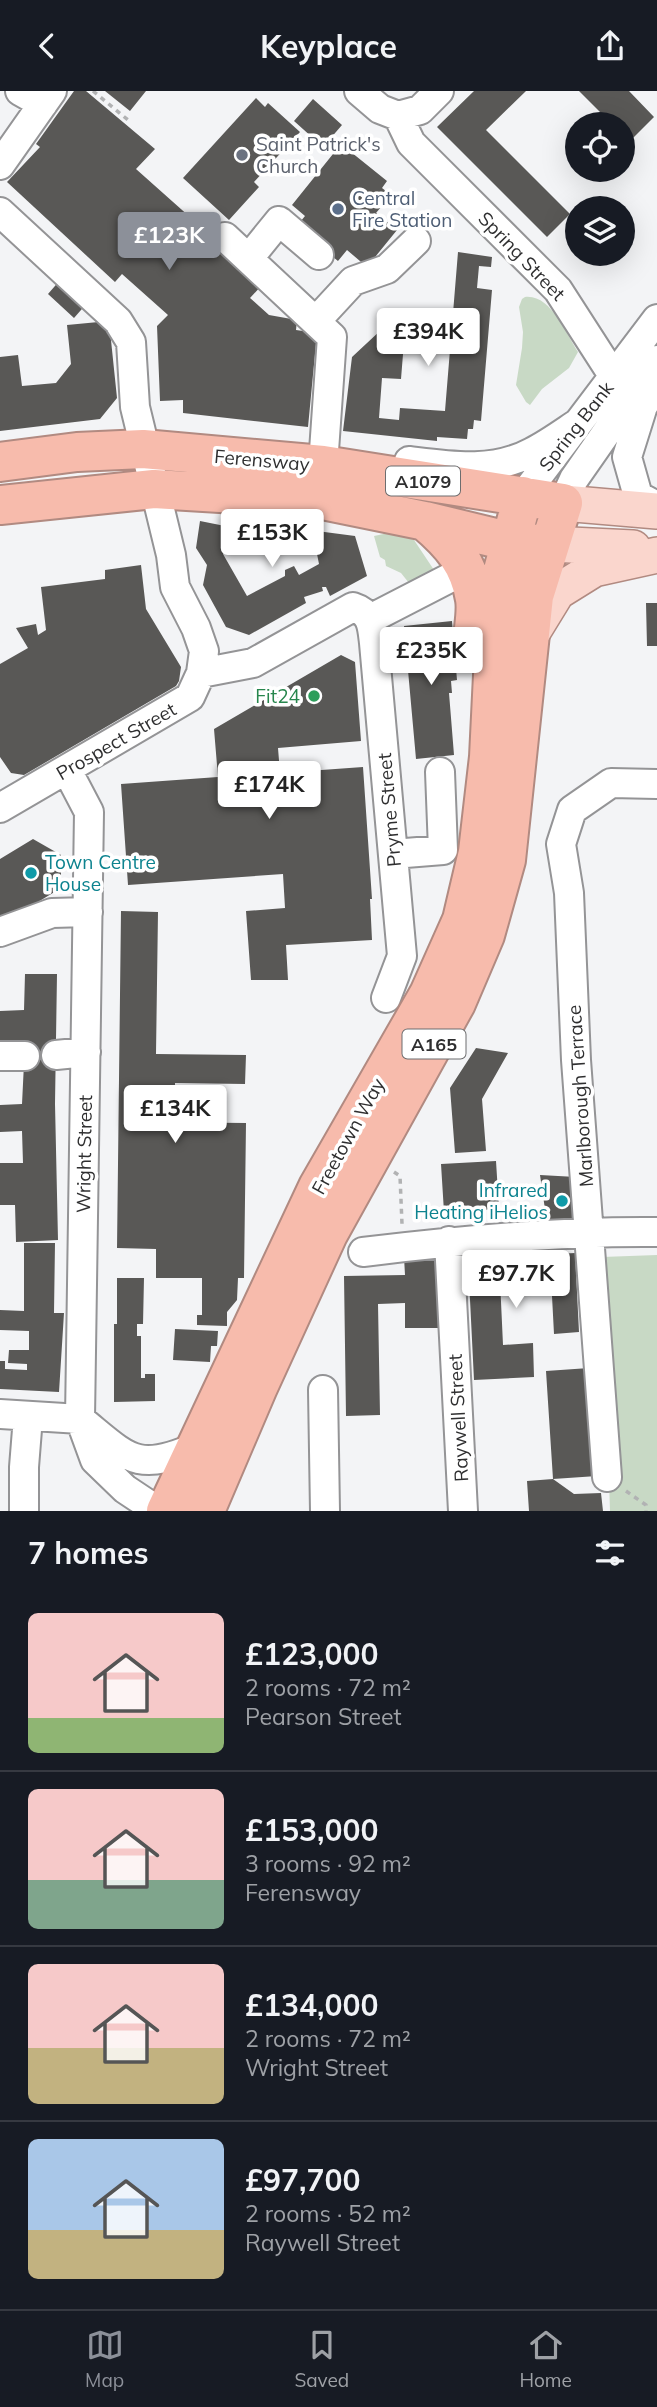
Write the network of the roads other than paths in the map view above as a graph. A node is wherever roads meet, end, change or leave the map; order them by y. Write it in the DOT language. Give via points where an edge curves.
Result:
graph roads {
  1 [pos="359,91"];
  2 [pos="439,91"];
  3 [pos="38,95"];
  4 [pos="398,115"];
  5 [pos="0,165"];
  6 [pos="0,212"];
  7 [pos="225,237"];
  8 [pos="416,241"];
  9 [pos="319,255"];
  10 [pos="249,258"];
  11 [pos="657,319"];
  12 [pos="316,321"];
  13 [pos="657,360"];
  14 [pos="614,377"];
  15 [pos="657,386"];
  16 [pos="578,423"];
  17 [pos="144,449"];
  18 [pos="0,462"];
  19 [pos="334,467"];
  20 [pos="154,489"];
  21 [pos="523,496"];
  22 [pos="563,503"];
  23 [pos="0,505"];
  24 [pos="657,506"];
  25 [pos="657,511"];
  26 [pos="425,521"];
  27 [pos="512,542"];
  28 [pos="550,544"];
  29 [pos="657,549"];
  30 [pos="657,555"];
  31 [pos="465,570"];
  32 [pos="370,618"];
  33 [pos="530,636"];
  34 [pos="201,673"];
  35 [pos="67,770"];
  36 [pos="440,772"];
  37 [pos="657,784"];
  38 [pos="5,796"];
  39 [pos="393,854"];
  40 [pos="88,912"];
  41 [pos="0,932"];
  42 [pos="446,956"];
  43 [pos="386,999"];
  44 [pos="86,1052"];
  45 [pos="56,1055"];
  46 [pos="589,1232"];
  47 [pos="657,1232"];
  48 [pos="449,1241"];
  49 [pos="363,1252"];
  50 [pos="323,1390"];
  51 [pos="14,1415"];
  52 [pos="80,1419"];
  53 [pos="198,1446"];
  54 [pos="607,1477"];
  55 [pos="127,1500"];
  56 [pos="201,1510"];
  57 [pos="24,1511"];
  58 [pos="158,1511"];
  59 [pos="166,1511"];
  60 [pos="325,1511"];
  61 [pos="463,1511"];
  1 -- 4 [label="street" via="380,109"];
  2 -- 4 [label="street" via="420,110"];
  3 -- 5 [label="street"];
  4 -- 14 [label="street, Spring Street" via="411,143 558,290"];
  6 -- 17 [label="street" via="118,321 131,342 135,407"];
  7 -- 10 [label="street"];
  8 -- 12 [label="street" via="387,269 353,281"];
  9 -- 10 [label="street" via="279,221"];
  10 -- 12 [label="street"];
  11 -- 14 [label="street, Spring Bank"];
  12 -- 19 [label="street" via="332,337"];
  13 -- 22 [label="street, Spring Bank" via="574,479"];
  14 -- 16 [label="street, Spring Bank"];
  15 -- 24 [label="street" via="643,406 627,457 638,496"];
  16 -- 19 [label="street" via="531,453 504,463 476,467 394,459"];
  16 -- 21 [label="street, Spring Bank"];
  17 -- 18 [label="highway, Ferensway / A1079" via="77,451"];
  17 -- 19 [label="highway, Ferensway / A1079"];
  17 -- 20 [label="street"];
  19 -- 21 [label="highway, Ferensway / A1079"];
  20 -- 23 [label="highway, Ferensway / A1079"];
  20 -- 26 [label="highway, Ferensway / A1079" via="317,499"];
  20 -- 34 [label="street" via="175,587 204,651"];
  21 -- 22 [label="highway, Ferensway"];
  21 -- 27 [label="highway, Spring Bank"];
  22 -- 25 [label="main road"];
  22 -- 28 [label="highway, Spring Bank"];
  26 -- 27 [label="highway, Ferensway / A1079"];
  26 -- 31 [label="highway" via="449,541"];
  27 -- 28 [label="highway, Ferensway"];
  27 -- 42 [label="highway, Freetown Way / A165" via="496,593 489,757 478,852 462,920"];
  28 -- 29 [label="main road"];
  28 -- 33 [label="highway, Freetown Way / A165" via="534,596"];
  30 -- 33 [label="main road" via="594,569 575,580 557,592"];
  31 -- 32 [label="street"];
  31 -- 42 [label="highway" via="475,600 470,721 462,837 447,917"];
  32 -- 34 [label="street" via="353,607 253,663"];
  32 -- 39 [label="street, Pryme Street"];
  33 -- 56 [label="highway, Freetown Way / A165" via="506,860 485,935 456,1003 322,1247"];
  34 -- 35 [label="street, Prospect Street" via="190,697"];
  35 -- 38 [label="street, Prospect Street"];
  35 -- 40 [label="street, Wright Street" via="89,812"];
  36 -- 39 [label="street" via="443,850"];
  37 -- 46 [label="street, Marlborough Terrace" via="611,783 572,810 561,844 569,893"];
  39 -- 43 [label="street, Pryme Street" via="401,956"];
  40 -- 41 [label="street" via="52,913"];
  40 -- 44 [label="street, Wright Street"];
  42 -- 53 [label="highway, Freetown Way / A165" via="429,994 318,1187"];
  44 -- 45 [label="street"];
  44 -- 52 [label="street, Wright Street"];
  46 -- 47 [label="street"];
  46 -- 48 [label="street"];
  46 -- 54 [label="street, Marlborough Terrace"];
  48 -- 49 [label="street"];
  48 -- 61 [label="street, Raywell Street"];
  50 -- 60 [label="street"];
  51 -- 52 [label="street"];
  51 -- 57 [label="street"];
  52 -- 53 [label="street" via="121,1452 147,1462"];
  52 -- 55 [label="street, Wright Street" via="95,1460"];
  53 -- 59 [label="highway, Freetown Way / A165"];
  55 -- 58 [label="street, Wright Street"];
}
